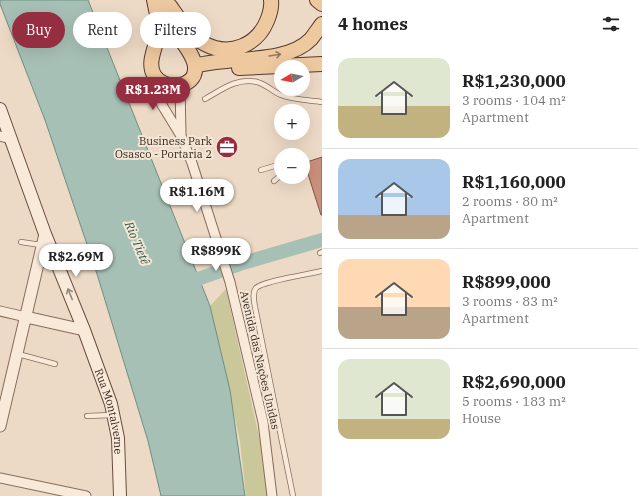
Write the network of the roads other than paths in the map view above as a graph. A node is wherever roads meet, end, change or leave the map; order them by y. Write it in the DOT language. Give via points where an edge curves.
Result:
graph roads {
  1 [pos="154,0"];
  2 [pos="159,0"];
  3 [pos="165,0"];
  4 [pos="271,0"];
  5 [pos="316,0"];
  6 [pos="322,4"];
  7 [pos="156,12"];
  8 [pos="165,12"];
  9 [pos="174,12"];
  10 [pos="322,24"];
  11 [pos="211,47"];
  12 [pos="155,48"];
  13 [pos="187,48"];
  14 [pos="322,64"];
  15 [pos="195,70"];
  16 [pos="154,75"];
  17 [pos="180,85"];
  18 [pos="205,99"];
  19 [pos="321,102"];
  20 [pos="0,109"];
  21 [pos="181,136"];
  22 [pos="6,137"];
  23 [pos="274,166"];
  24 [pos="261,170"];
  25 [pos="44,240"];
  26 [pos="21,242"];
  27 [pos="322,271"];
  28 [pos="0,311"];
  29 [pos="26,317"];
  30 [pos="84,330"];
  31 [pos="17,354"];
  32 [pos="55,364"];
  33 [pos="113,414"];
  34 [pos="88,416"];
  35 [pos="0,426"];
  36 [pos="0,478"];
  37 [pos="86,496"];
  38 [pos="120,496"];
  39 [pos="272,496"];
  40 [pos="293,496"];
  1 -- 7 [label="main road"];
  2 -- 8 [label="main road"];
  3 -- 9 [label="main road"];
  4 -- 11 [label="main road" via="271,13 260,34 243,46 233,49"];
  5 -- 6 [label="main road"];
  15 -- 10 [label="main road, one-way" via="208,62 264,57 292,51 310,40"];
  12 -- 16 [label="main road" via="151,62"];
  13 -- 15 [label="main road"];
  14 -- 15 [label="main road"];
  15 -- 17 [label="main road" via="188,81"];
  16 -- 17 [label="main road" via="167,85"];
  16 -- 21 [label="street" via="162,106"];
  17 -- 21 [label="street"];
  18 -- 19 [label="lane" via="229,85 245,81 257,82 280,95"];
  20 -- 22 [label="main road, Rua Montalverne"];
  21 -- 39 [label="street, Avenida das Nações Unidas" via="230,282 263,422"];
  22 -- 25 [label="main road, Rua Montalverne"];
  23 -- 24 [label="lane"];
  25 -- 26 [label="lane"];
  25 -- 29 [label="street"];
  30 -- 25 [label="main road, Rua Montalverne, one-way"];
  27 -- 40 [label="lane" via="267,283 256,288 254,292"];
  28 -- 29 [label="street"];
  29 -- 30 [label="street"];
  29 -- 31 [label="street"];
  30 -- 33 [label="main road, Rua Montalverne"];
  31 -- 32 [label="lane"];
  31 -- 35 [label="street"];
  33 -- 34 [label="lane"];
  33 -- 38 [label="main road, Rua Montalverne" via="118,438"];
  36 -- 37 [label="street"];
}
